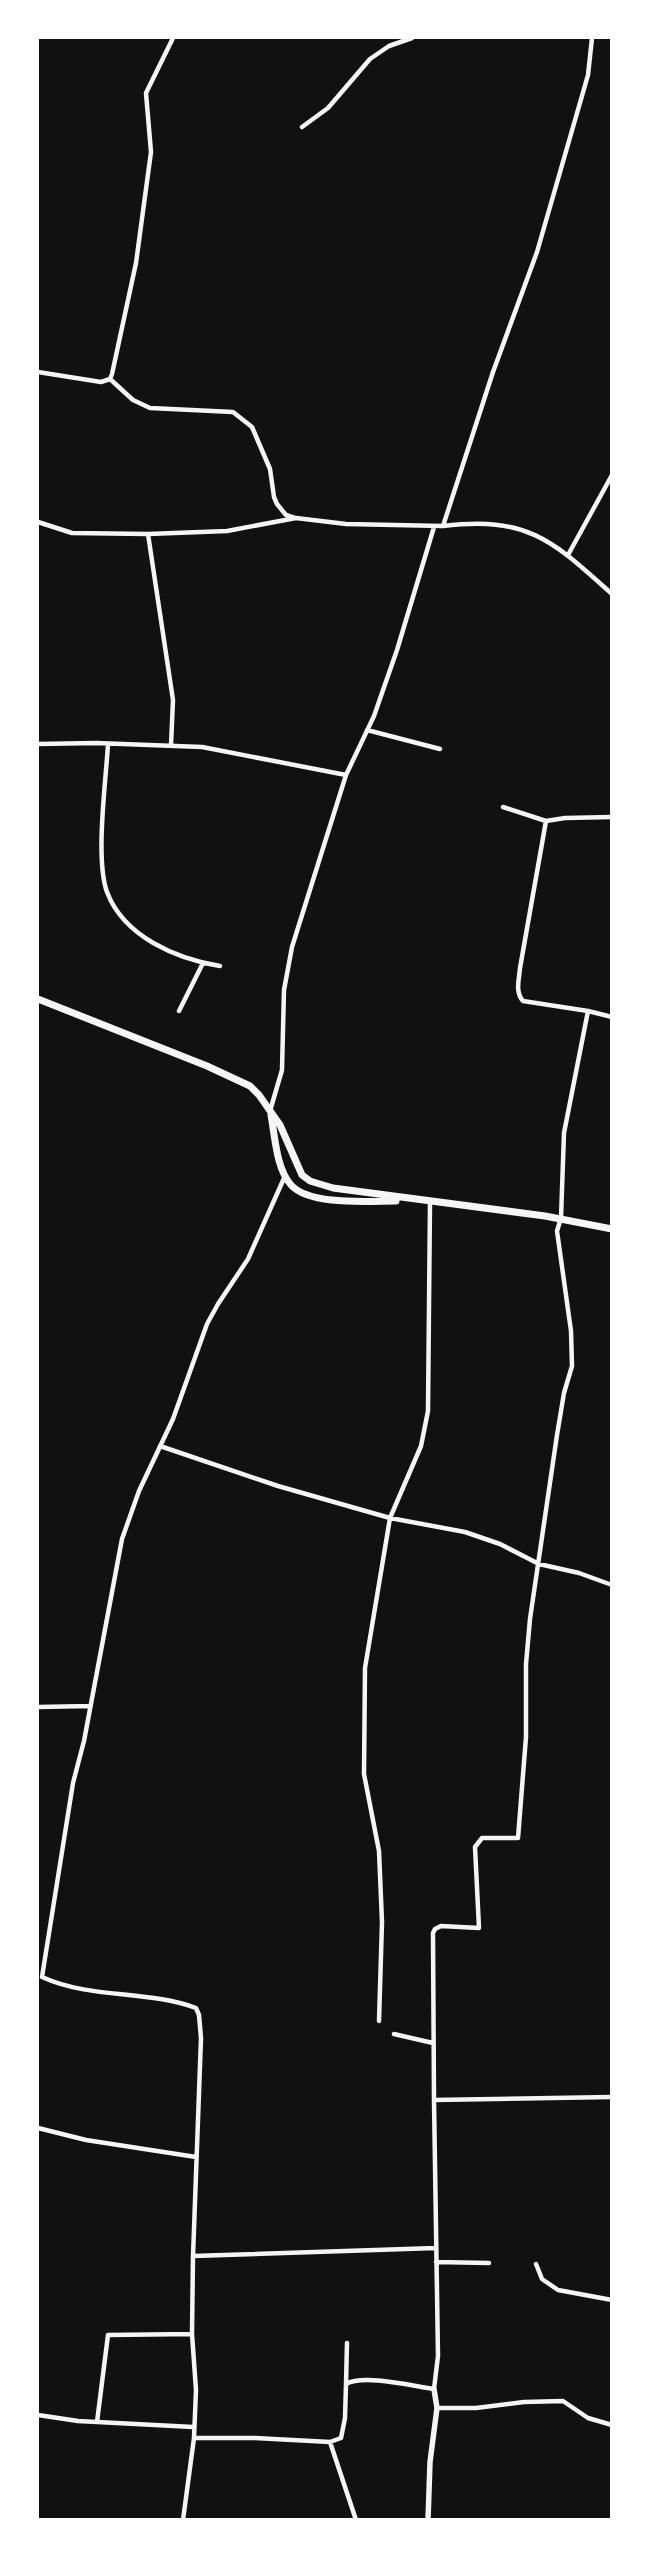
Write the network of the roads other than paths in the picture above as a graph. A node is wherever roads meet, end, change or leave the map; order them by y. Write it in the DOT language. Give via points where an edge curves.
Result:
graph roads {
  1 [pos="173,38"];
  2 [pos="412,38"];
  3 [pos="592,38"];
  4 [pos="302,127"];
  5 [pos="38,372"];
  6 [pos="110,379"];
  7 [pos="612,474"];
  8 [pos="296,518"];
  9 [pos="38,522"];
  10 [pos="434,526"];
  11 [pos="443,526"];
  12 [pos="148,534"];
  13 [pos="568,555"];
  14 [pos="612,594"];
  15 [pos="367,730"];
  16 [pos="38,744"];
  17 [pos="108,744"];
  18 [pos="171,746"];
  19 [pos="440,749"];
  20 [pos="346,775"];
  21 [pos="503,807"];
  22 [pos="612,817"];
  23 [pos="546,822"];
  24 [pos="203,964"];
  25 [pos="220,966"];
  26 [pos="38,999"];
  27 [pos="179,1011"];
  28 [pos="588,1011"];
  29 [pos="612,1017"];
  30 [pos="270,1113"];
  31 [pos="285,1176"];
  32 [pos="416,1200"];
  33 [pos="430,1202"];
  34 [pos="561,1218"];
  35 [pos="612,1229"];
  36 [pos="160,1446"];
  37 [pos="390,1518"];
  38 [pos="539,1564"];
  39 [pos="612,1585"];
  40 [pos="90,1706"];
  41 [pos="38,1707"];
  42 [pos="40,1976"];
  43 [pos="379,2021"];
  44 [pos="394,2034"];
  45 [pos="433,2043"];
  46 [pos="612,2097"];
  47 [pos="434,2100"];
  48 [pos="38,2128"];
  49 [pos="196,2157"];
  50 [pos="436,2248"];
  51 [pos="193,2256"];
  52 [pos="436,2262"];
  53 [pos="489,2263"];
  54 [pos="536,2264"];
  55 [pos="612,2300"];
  56 [pos="192,2334"];
  57 [pos="348,2343"];
  58 [pos="346,2384"];
  59 [pos="434,2389"];
  60 [pos="437,2408"];
  61 [pos="38,2415"];
  62 [pos="97,2422"];
  63 [pos="612,2425"];
  64 [pos="194,2427"];
  65 [pos="194,2438"];
  66 [pos="330,2442"];
  67 [pos="183,2520"];
  68 [pos="356,2520"];
  69 [pos="428,2520"];
  1 -- 6 [label="street" via="146,93 150,162 136,264"];
  2 -- 4 [label="street" via="390,46 370,59 328,108"];
  3 -- 11 [label="street" via="588,75 537,252 493,372"];
  5 -- 6 [label="street" via="90,381"];
  6 -- 8 [label="street" via="133,400 150,408 233,412 252,427 270,468 277,504 286,514"];
  7 -- 13 [label="street"];
  8 -- 10 [label="street" via="346,524"];
  8 -- 12 [label="street" via="227,531"];
  9 -- 12 [label="street" via="72,533"];
  10 -- 11 [label="street"];
  10 -- 15 [label="street" via="397,650"];
  11 -- 13 [label="street" via="469,523 510,526 544,538"];
  12 -- 18 [label="street" via="173,700"];
  13 -- 14 [label="street"];
  15 -- 19 [label="street"];
  15 -- 20 [label="street"];
  16 -- 17 [label="street"];
  17 -- 18 [label="street"];
  17 -- 24 [label="street" via="102,858 108,892 130,926 142,937"];
  18 -- 20 [label="street" via="202,747"];
  20 -- 30 [label="street" via="286,970 282,1070"];
  21 -- 23 [label="street"];
  22 -- 23 [label="street" via="565,818"];
  23 -- 28 [label="street" via="520,968 519,997 527,1004"];
  24 -- 25 [label="street"];
  24 -- 27 [label="street"];
  26 -- 30 [label="main road" via="250,1086"];
  28 -- 29 [label="street"];
  28 -- 34 [label="street" via="564,1133"];
  30 -- 31 [label="main road"];
  30 -- 32 [label="main road" via="280,1125 296,1165 310,1182"];
  31 -- 32 [label="main road" via="291,1186 301,1192 325,1199"];
  31 -- 36 [label="street" via="248,1259 207,1324"];
  32 -- 33 [label="main road"];
  33 -- 34 [label="main road"];
  33 -- 37 [label="street" via="428,1411 421,1446"];
  34 -- 35 [label="main road"];
  34 -- 38 [label="street" via="558,1242 570,1321 572,1366 556,1435"];
  36 -- 37 [label="street" via="278,1486"];
  36 -- 40 [label="street" via="122,1539"];
  37 -- 38 [label="street" via="465,1532 500,1544"];
  37 -- 43 [label="street" via="365,1677 364,1774 379,1851 382,1922"];
  38 -- 39 [label="street" via="580,1573"];
  38 -- 45 [label="street" via="526,1664 526,1737 518,1838 482,1838 475,1847 479,1928 441,1926 433,1933"];
  40 -- 41 [label="street"];
  40 -- 42 [label="street" via="73,1783"];
  42 -- 49 [label="street" via="58,1985 161,1999 196,2008 201,2038"];
  44 -- 45 [label="street"];
  45 -- 47 [label="street"];
  46 -- 47 [label="street"];
  47 -- 50 [label="street"];
  48 -- 49 [label="street" via="86,2140"];
  49 -- 51 [label="street"];
  50 -- 51 [label="street"];
  50 -- 52 [label="street"];
  51 -- 56 [label="street"];
  52 -- 53 [label="street"];
  52 -- 59 [label="street" via="438,2356"];
  54 -- 55 [label="street" via="542,2279 558,2290"];
  56 -- 62 [label="street" via="108,2335"];
  56 -- 64 [label="street" via="196,2390"];
  57 -- 58 [label="street"];
  58 -- 59 [label="street" via="359,2379"];
  58 -- 66 [label="street" via="341,2438"];
  59 -- 60 [label="street"];
  60 -- 63 [label="street" via="563,2401 588,2418"];
  60 -- 69 [label="street" via="430,2462"];
  61 -- 62 [label="street"];
  62 -- 64 [label="street"];
  64 -- 65 [label="street"];
  65 -- 66 [label="street"];
  65 -- 67 [label="street"];
  66 -- 68 [label="street"];
}
